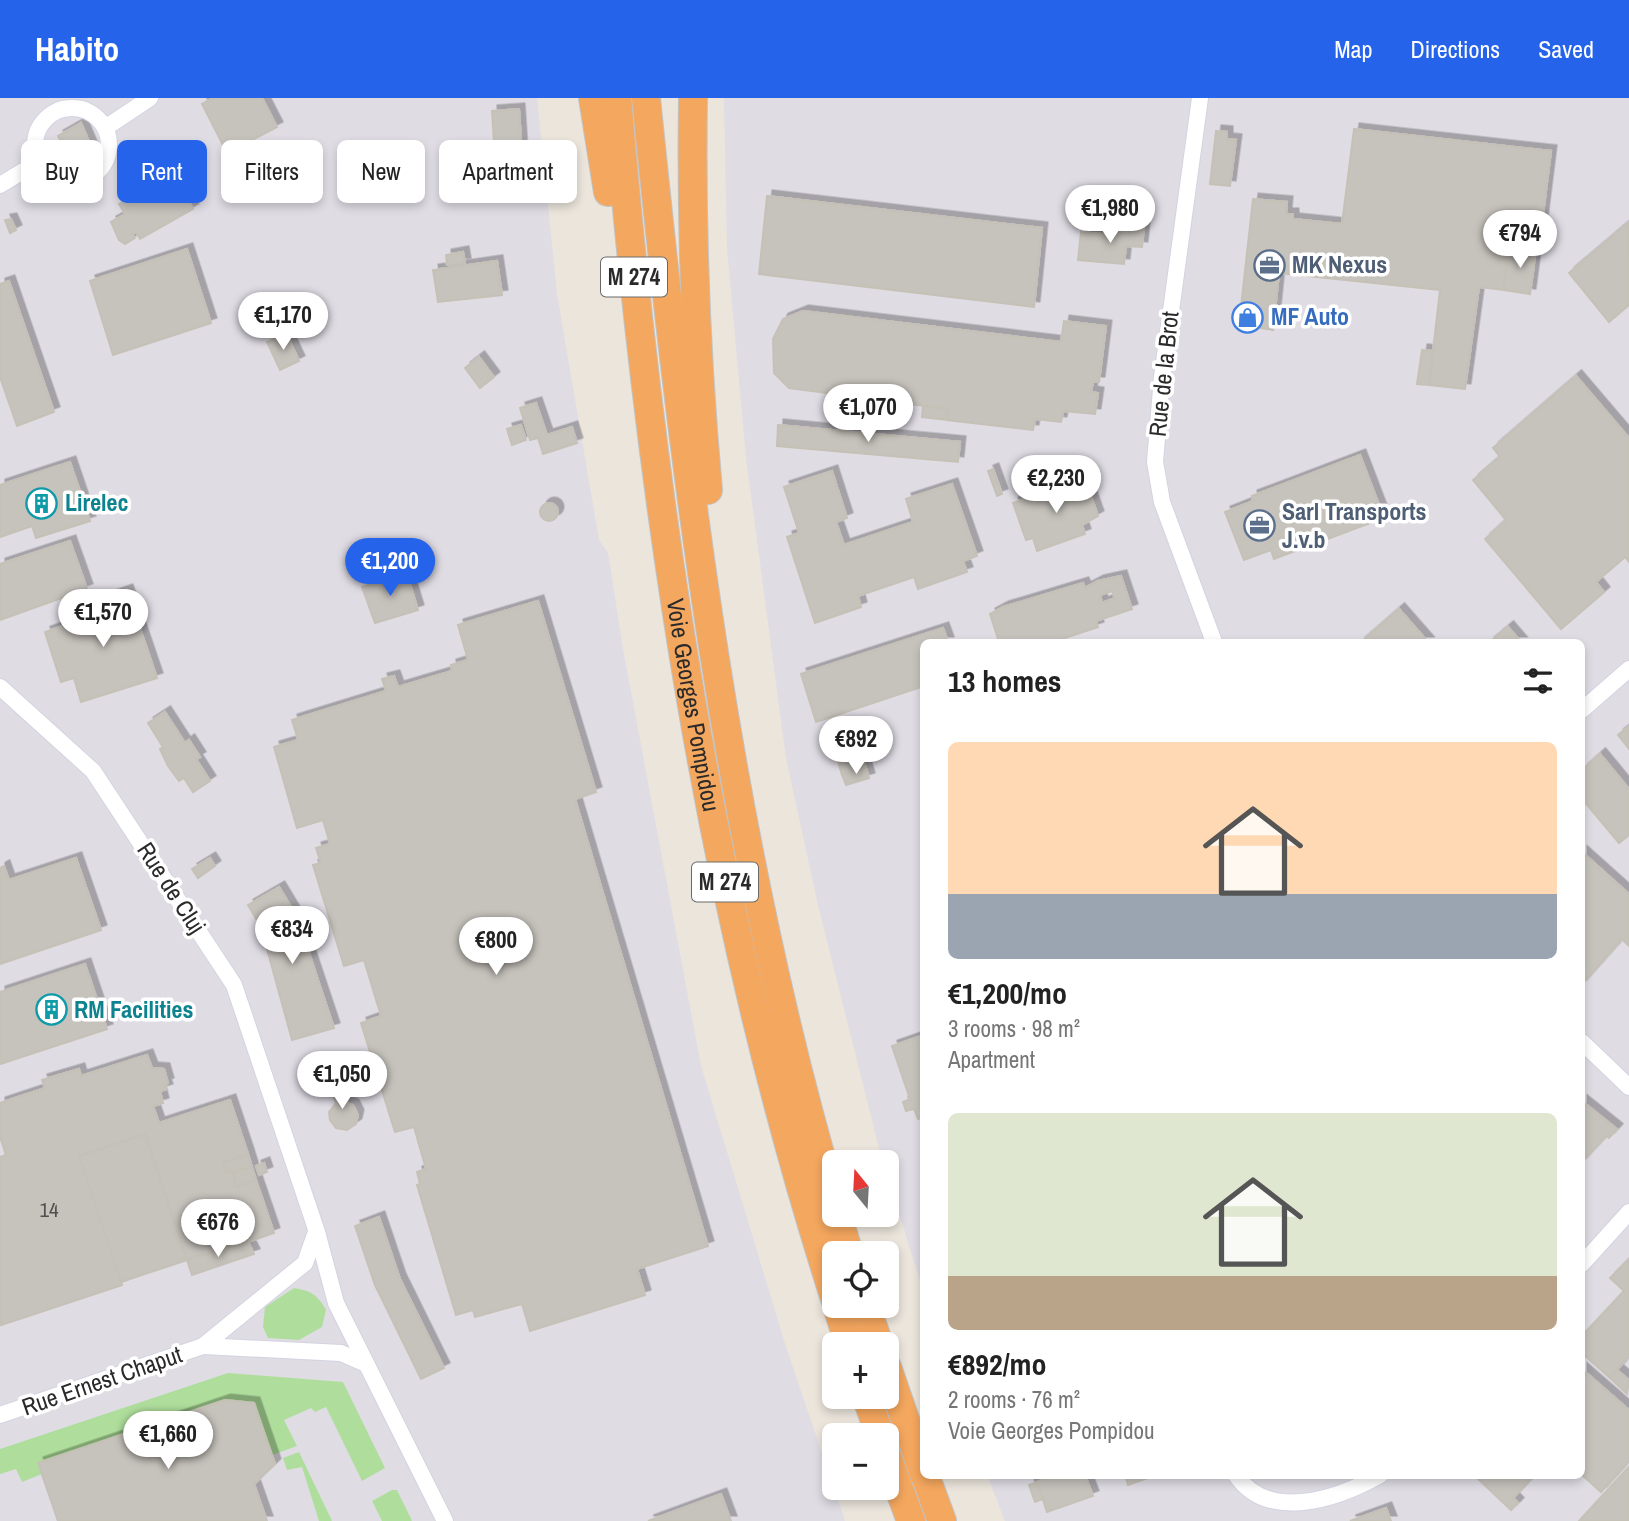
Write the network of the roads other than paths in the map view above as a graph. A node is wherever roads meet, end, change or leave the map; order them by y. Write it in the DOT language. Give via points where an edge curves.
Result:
graph roads {
  1 [pos="150,98"];
  2 [pos="593,98"];
  3 [pos="617,98"];
  4 [pos="646,98"];
  5 [pos="693,98"];
  6 [pos="1200,98"];
  7 [pos="104,128"];
  8 [pos="35,140"];
  9 [pos="103,161"];
  10 [pos="21,172"];
  11 [pos="0,185"];
  12 [pos="654,456"];
  13 [pos="1213,639"];
  14 [pos="1629,669"];
  15 [pos="0,687"];
  16 [pos="720,687"];
  17 [pos="1585,707"];
  18 [pos="1585,1045"];
  19 [pos="1629,1087"];
  20 [pos="822,1163"];
  21 [pos="1629,1212"];
  22 [pos="317,1232"];
  23 [pos="822,1255"];
  24 [pos="1585,1261"];
  25 [pos="203,1346"];
  26 [pos="366,1364"];
  27 [pos="899,1402"];
  28 [pos="0,1415"];
  29 [pos="920,1462"];
  30 [pos="926,1479"];
  31 [pos="1238,1479"];
  32 [pos="1372,1479"];
  33 [pos="899,1488"];
  34 [pos="893,1500"];
  35 [pos="445,1521"];
  36 [pos="899,1521"];
  37 [pos="911,1521"];
  38 [pos="942,1521"];
  1 -- 7 [label="street"];
  2 -- 12 [label="highway" via="631,362"];
  3 -- 12 [label="highway, Voie Georges Pompidou / M 274"];
  4 -- 16 [label="highway, Voie Georges Pompidou / M 274" via="676,381"];
  5 -- 16 [label="highway" via="696,330 723,630"];
  6 -- 13 [label="street, Rue de la Brot" via="1155,462 1162,502"];
  7 -- 8 [label="street" via="83,110 62,110 38,129"];
  7 -- 9 [label="street" via="108,151"];
  10 -- 11 [label="street"];
  12 -- 23 [label="highway, Voie Georges Pompidou / M 274" via="697,744 720,860 785,1130"];
  14 -- 17 [label="street"];
  15 -- 22 [label="street, Rue de Cluj" via="93,771 234,985"];
  16 -- 20 [label="highway, Voie Georges Pompidou / M 274" via="760,912"];
  18 -- 19 [label="street"];
  21 -- 24 [label="street"];
  22 -- 25 [label="street, Rue Ernest Chaput" via="305,1263"];
  22 -- 26 [label="street, Rue de Cluj" via="336,1303"];
  25 -- 26 [label="street, Rue Ernest Chaput" via="341,1353"];
  25 -- 28 [label="street, Rue Ernest Chaput"];
  26 -- 35 [label="street, Rue de Cluj"];
  27 -- 29 [label="highway"];
  30 -- 38 [label="highway"];
  31 -- 32 [label="street" via="1255,1502 1282,1511 1327,1500"];
  33 -- 37 [label="highway"];
  34 -- 36 [label="highway"];
}
